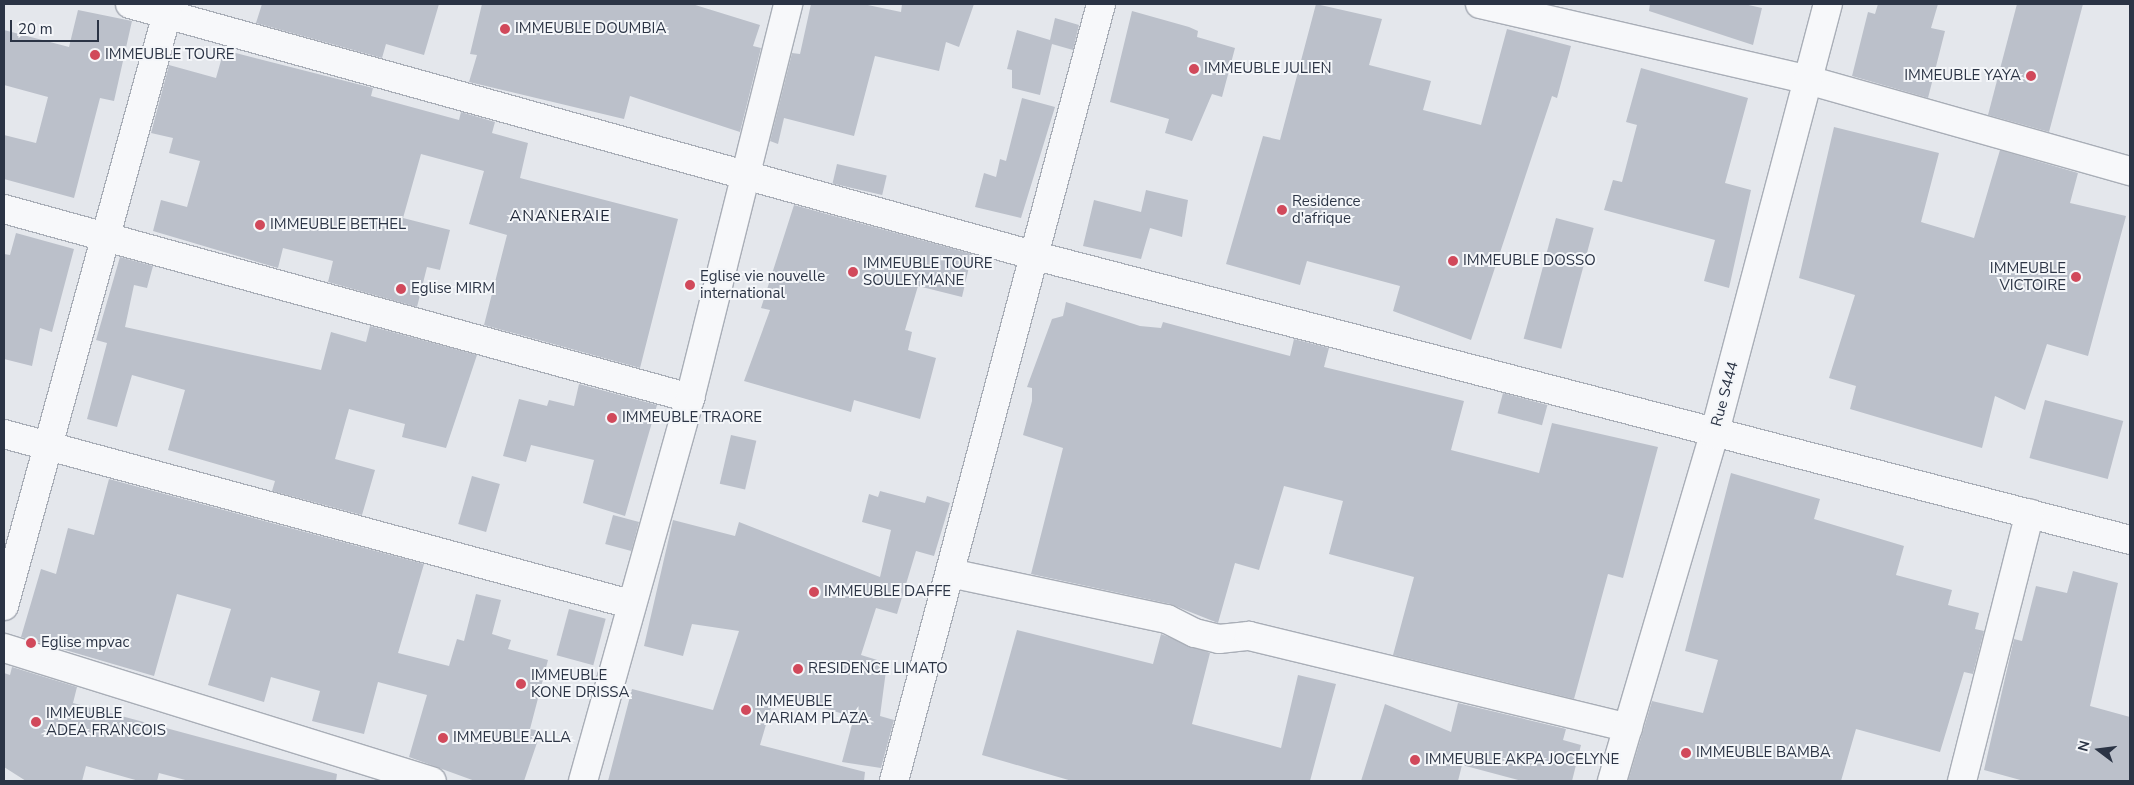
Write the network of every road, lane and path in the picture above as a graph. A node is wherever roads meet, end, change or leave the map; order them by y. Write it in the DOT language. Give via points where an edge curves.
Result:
graph roads {
  1 [pos="130,4"];
  2 [pos="788,4"];
  3 [pos="1101,4"];
  4 [pos="1480,4"];
  5 [pos="1828,4"];
  6 [pos="1554,12"];
  7 [pos="166,14"];
  8 [pos="1808,80"];
  9 [pos="2130,171"];
  10 [pos="748,178"];
  11 [pos="4,209"];
  12 [pos="106,235"];
  13 [pos="1036,256"];
  14 [pos="690,398"];
  15 [pos="4,434"];
  16 [pos="1714,435"];
  17 [pos="44,445"];
  18 [pos="2030,513"];
  19 [pos="2130,540"];
  20 [pos="950,573"];
  21 [pos="630,604"];
  22 [pos="4,606"];
  23 [pos="4,648"];
  24 [pos="1628,728"];
  25 [pos="432,781"];
  26 [pos="583,781"];
  27 [pos="894,781"];
  28 [pos="1612,781"];
  29 [pos="1962,781"];
  1 -- 7 [label="street"];
  2 -- 10 [label="street"];
  3 -- 13 [label="street"];
  4 -- 6 [label="street"];
  5 -- 8 [label="street, Rue S444"];
  6 -- 8 [label="street"];
  7 -- 10 [label="street"];
  7 -- 12 [label="street"];
  8 -- 9 [label="street"];
  8 -- 16 [label="street, Rue S444"];
  10 -- 13 [label="street"];
  10 -- 14 [label="street"];
  11 -- 12 [label="street"];
  12 -- 14 [label="street"];
  12 -- 17 [label="street"];
  13 -- 16 [label="street"];
  13 -- 20 [label="street"];
  14 -- 21 [label="street"];
  15 -- 17 [label="street"];
  16 -- 18 [label="street"];
  16 -- 24 [label="street, Rue S444"];
  17 -- 21 [label="street"];
  17 -- 22 [label="street"];
  18 -- 19 [label="street"];
  18 -- 29 [label="street"];
  20 -- 24 [label="street" via="1167,619 1195,633 1219,639 1249,636"];
  20 -- 27 [label="street"];
  21 -- 26 [label="street"];
  23 -- 25 [label="street"];
  24 -- 28 [label="street, Rue S444"];
}
